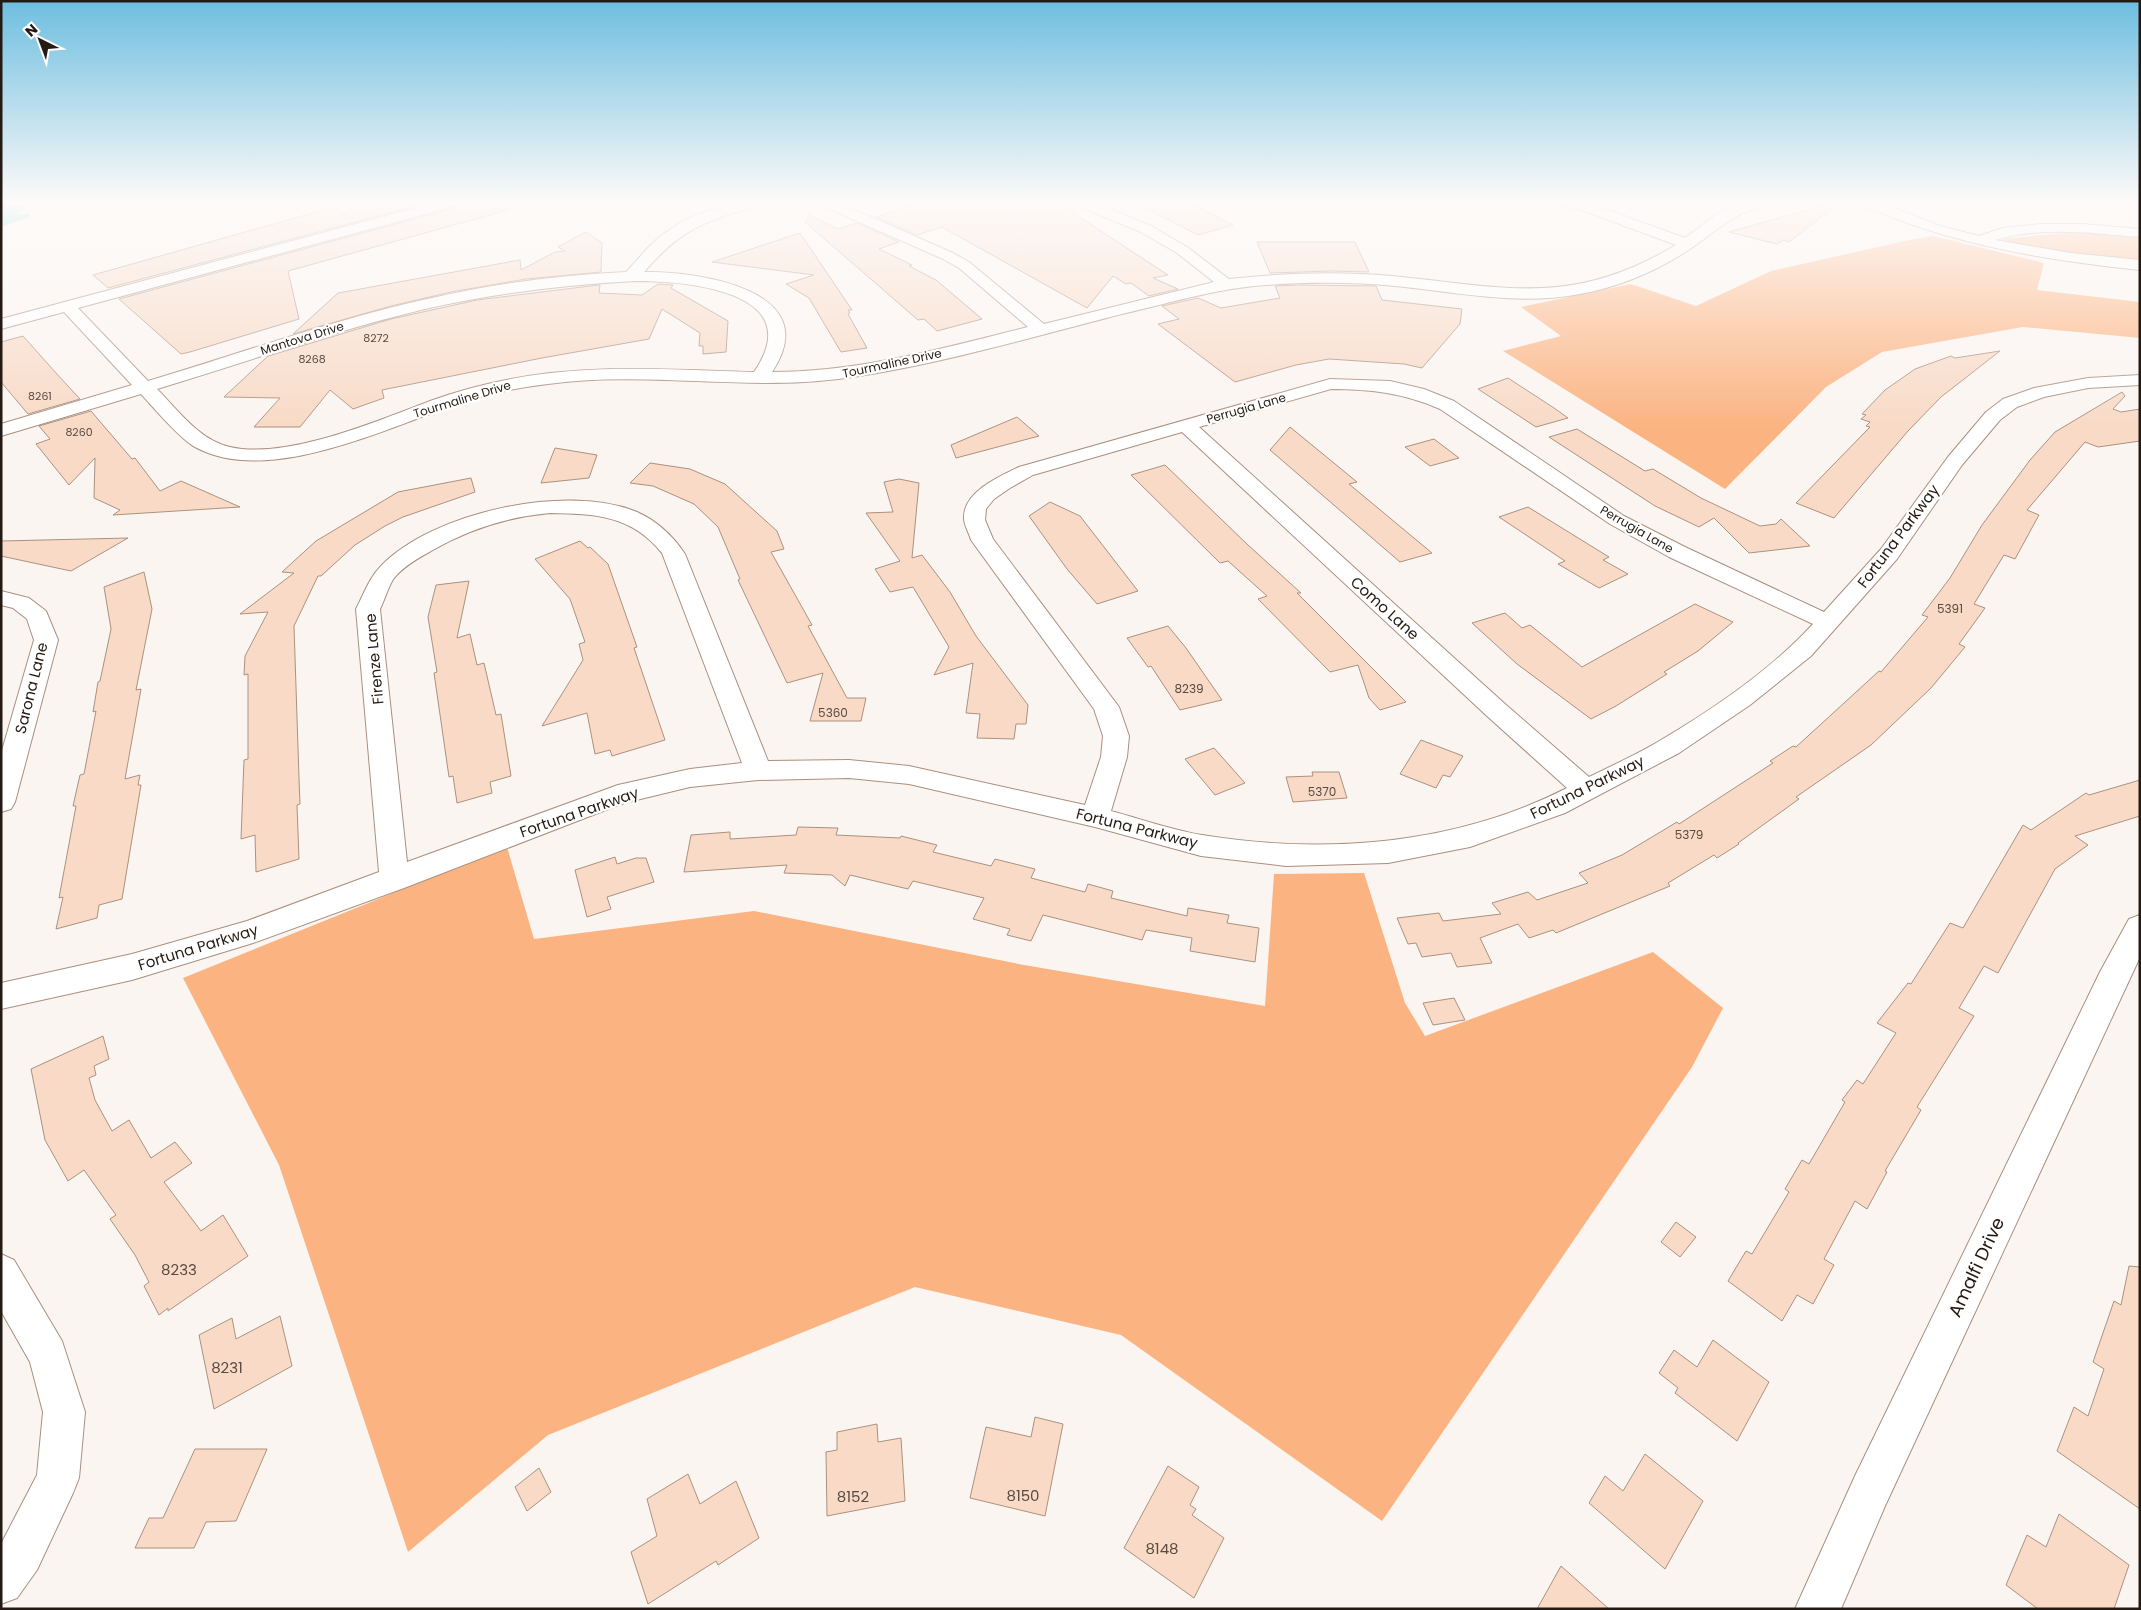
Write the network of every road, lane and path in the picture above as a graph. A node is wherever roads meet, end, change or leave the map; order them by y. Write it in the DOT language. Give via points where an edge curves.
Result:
graph roads {
  1 [pos="171,278"];
  2 [pos="609,278"];
  3 [pos="679,278"];
  4 [pos="979,278"];
  5 [pos="1218,278"];
  6 [pos="1333,278"];
  7 [pos="1344,278"];
  8 [pos="1624,278"];
  9 [pos="1226,284"];
  10 [pos="67,306"];
  11 [pos="1,324"];
  12 [pos="1040,329"];
  13 [pos="760,377"];
  14 [pos="2140,380"];
  15 [pos="144,387"];
  16 [pos="1185,425"];
  17 [pos="1,430"];
  18 [pos="1,598"];
  19 [pos="1829,623"];
  20 [pos="758,771"];
  21 [pos="1586,789"];
  22 [pos="1,802"];
  23 [pos="1095,817"];
  24 [pos="394,880"];
  25 [pos="2140,927"];
  26 [pos="1,996"];
  27 [pos="1,1273"];
  28 [pos="1,1582"];
  29 [pos="1818,1609"];
  1 -- 10 [label="street"];
  2 -- 15 [label="street, Mantova Drive" via="510,288 401,310"];
  3 -- 13 [label="street, Mantova Drive" via="729,288 748,296 768,311 778,327 778,344"];
  4 -- 12 [label="street"];
  5 -- 9 [label="street"];
  6 -- 9 [label="street, Tourmaline Drive"];
  7 -- 8 [label="street, Tourmaline Drive" via="1530,295 1564,292"];
  9 -- 12 [label="street, Tourmaline Drive"];
  10 -- 11 [label="street"];
  10 -- 15 [label="street, Tourmaline Drive"];
  12 -- 13 [label="street, Tourmaline Drive" via="900,364 848,373"];
  13 -- 15 [label="street, Tourmaline Drive" via="627,373 521,382 466,395 318,446 255,456 221,452 199,442"];
  14 -- 19 [label="street, Fortuna Parkway" via="2088,383 2040,392 2010,403 1993,416 1955,460 1889,554"];
  15 -- 17 [label="street, Mantova Drive"];
  16 -- 19 [label="street, Perrugia Lane" via="1330,384 1369,383 1425,394 1447,405 1617,520 1677,552"];
  16 -- 21 [label="street, Como Lane"];
  16 -- 23 [label="street, Perrugia Lane" via="1026,471 994,487 978,506 974,517 982,540 1106,706 1116,736 1114,757"];
  18 -- 22 [label="street, Sarona Lane" via="20,602 38,616 46,640"];
  19 -- 21 [label="street, Fortuna Parkway" via="1802,651 1741,699 1670,747"];
  20 -- 23 [label="street, Fortuna Parkway" via="849,769 909,775"];
  20 -- 24 [label="street, Fortuna Parkway" via="690,778 618,795"];
  20 -- 24 [label="street, Firenze Lane" via="674,554 662,537 634,518 588,508 537,507 491,517 435,539 406,557 385,575 368,609"];
  21 -- 23 [label="street, Fortuna Parkway" via="1554,806 1470,837 1388,852 1286,855 1201,845"];
  24 -- 26 [label="street, Fortuna Parkway" via="253,931 132,967"];
  25 -- 29 [label="street, Amalfi Drive" via="1870,1490"];
  27 -- 28 [label="street" via="48,1355 64,1412 58,1478 21,1554"];
}
